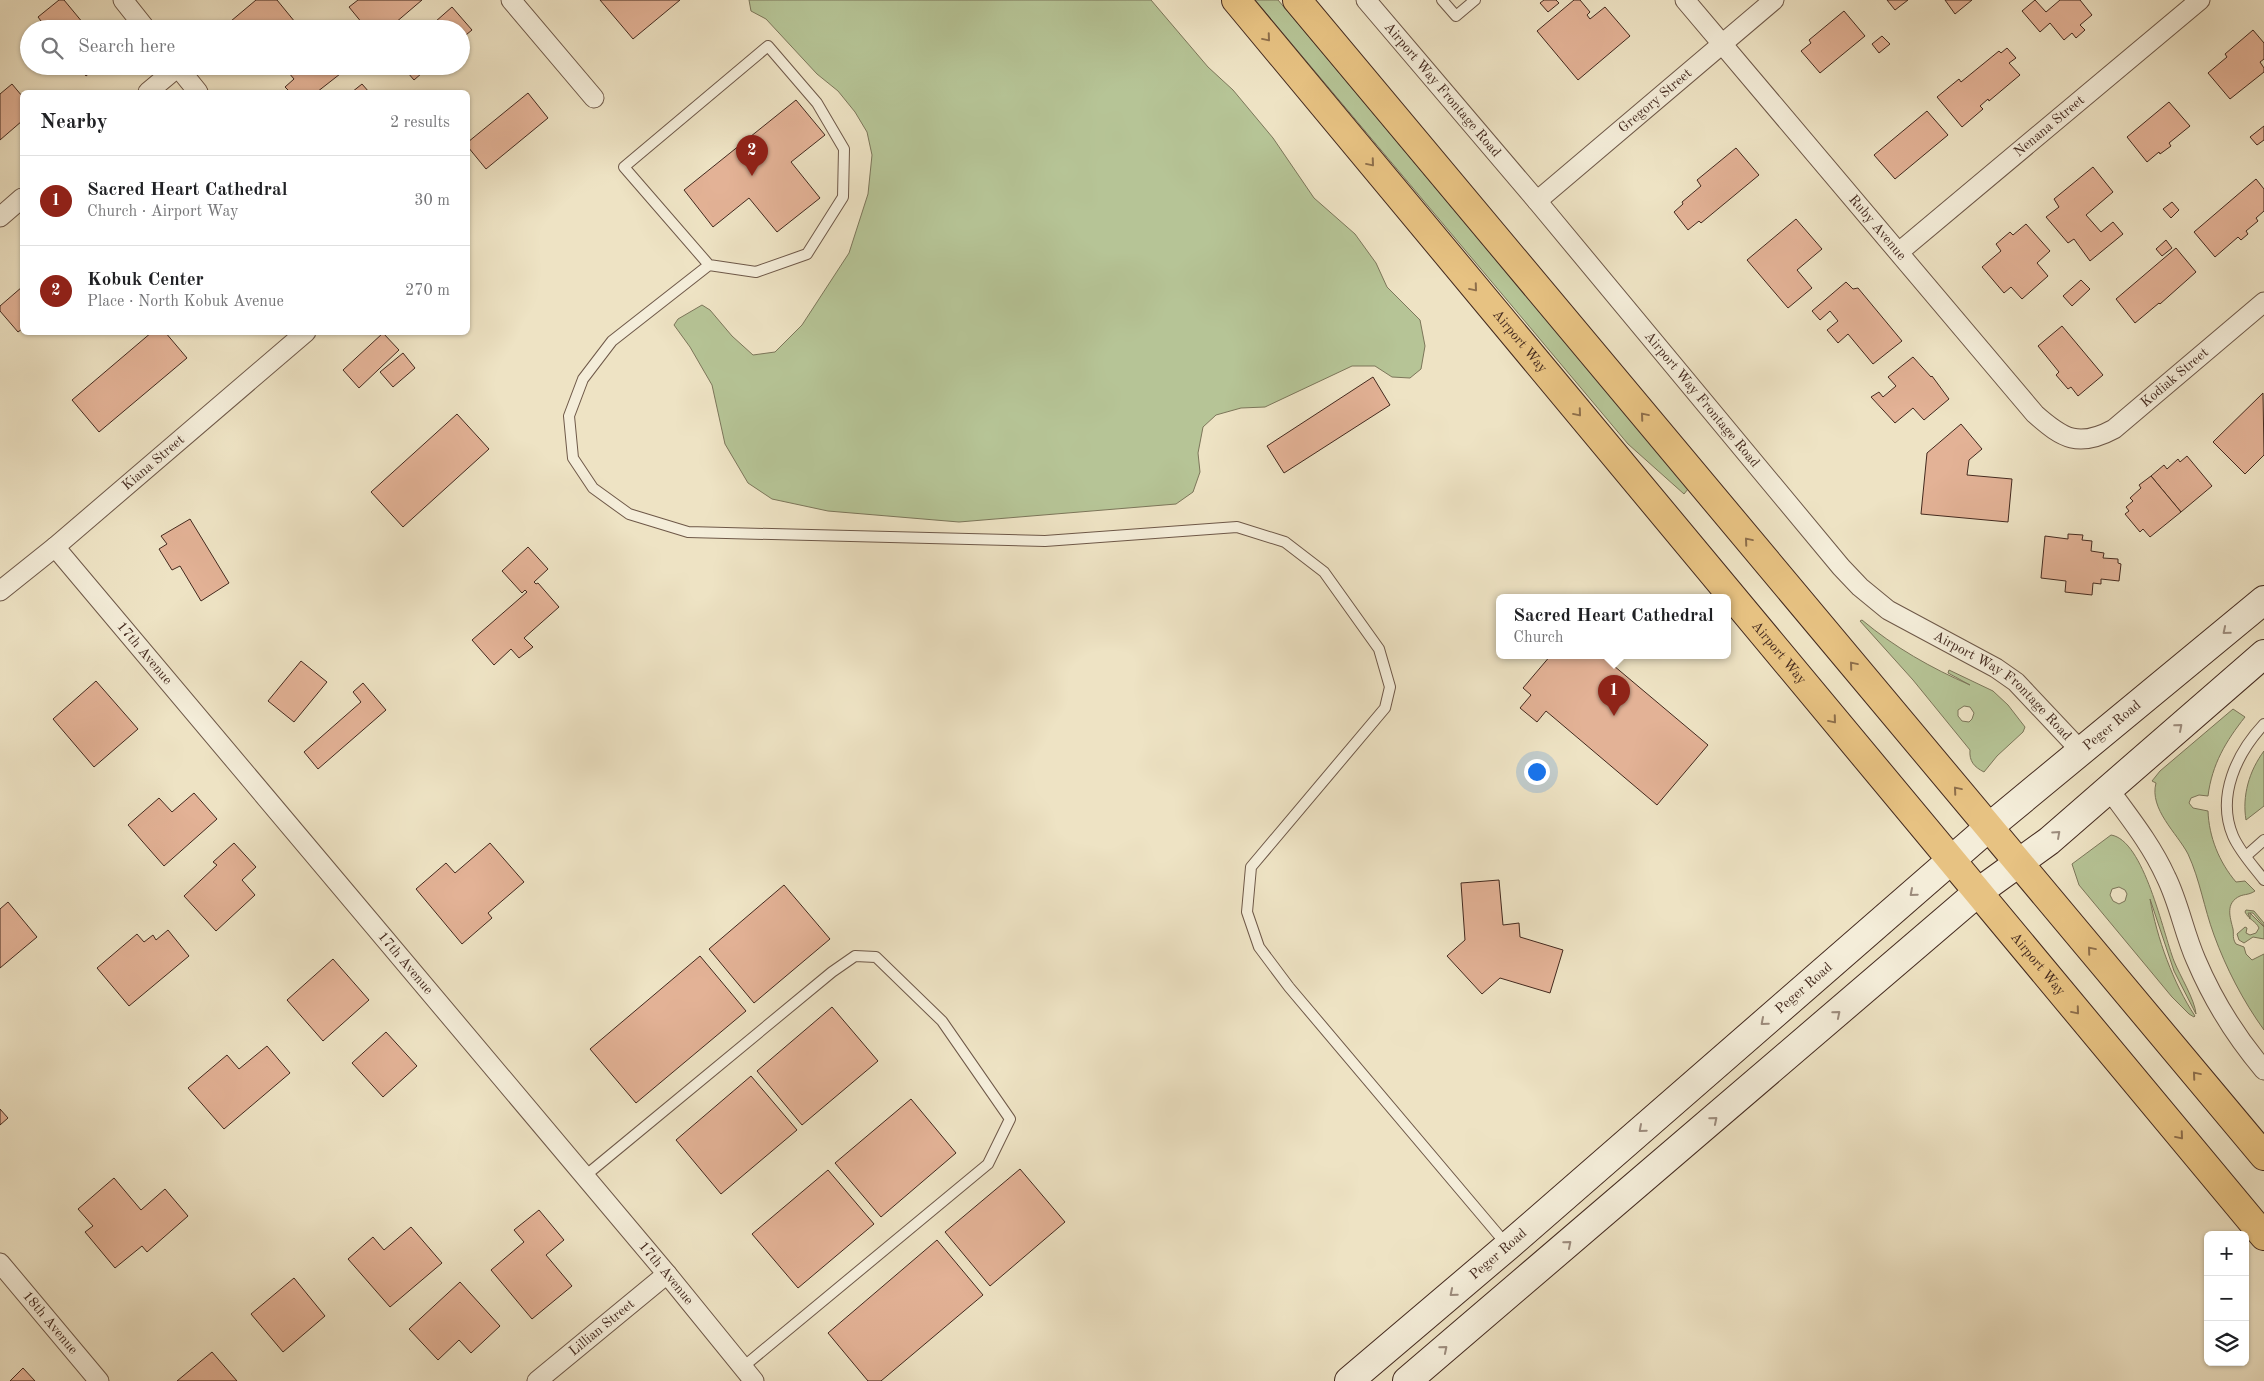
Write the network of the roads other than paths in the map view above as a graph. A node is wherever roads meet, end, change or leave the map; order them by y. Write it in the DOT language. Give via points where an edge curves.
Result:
graph roads {
  1 [pos="123,0"];
  2 [pos="511,0"];
  3 [pos="1236,0"];
  4 [pos="1297,0"];
  5 [pos="1366,0"];
  6 [pos="1442,0"];
  7 [pos="1475,0"];
  8 [pos="1685,0"];
  9 [pos="1774,0"];
  10 [pos="2200,0"];
  11 [pos="139,20"];
  12 [pos="1723,45"];
  13 [pos="168,75"];
  14 [pos="184,75"];
  15 [pos="150,90"];
  16 [pos="196,90"];
  17 [pos="594,98"];
  18 [pos="20,200"];
  19 [pos="1537,201"];
  20 [pos="0,217"];
  21 [pos="1899,252"];
  22 [pos="709,265"];
  23 [pos="2264,302"];
  24 [pos="303,335"];
  25 [pos="2079,441"];
  26 [pos="55,548"];
  27 [pos="0,591"];
  28 [pos="1729,594"];
  29 [pos="1731,596"];
  30 [pos="2264,600"];
  31 [pos="2264,654"];
  32 [pos="2264,724"];
  33 [pos="2082,751"];
  34 [pos="2108,788"];
  35 [pos="1988,828"];
  36 [pos="2264,840"];
  37 [pos="2246,856"];
  38 [pos="1950,860"];
  39 [pos="2018,863"];
  40 [pos="2264,880"];
  41 [pos="1978,893"];
  42 [pos="2264,1070"];
  43 [pos="2264,1156"];
  44 [pos="585,1176"];
  45 [pos="2264,1236"];
  46 [pos="1508,1246"];
  47 [pos="0,1263"];
  48 [pos="667,1274"];
  49 [pos="748,1374"];
  50 [pos="100,1381"];
  51 [pos="537,1381"];
  52 [pos="1349,1381"];
  53 [pos="1407,1381"];
  1 -- 11 [label="street"];
  2 -- 17 [label="street"];
  3 -- 28 [label="main road, Airport Way, one-way"];
  35 -- 4 [label="main road, one-way"];
  5 -- 19 [label="street, Airport Way Frontage Road"];
  6 -- 7 [label="lane" via="1456,16"];
  8 -- 12 [label="street, Ruby Avenue"];
  9 -- 12 [label="street, Gregory Street"];
  10 -- 21 [label="street, Nenana Street"];
  12 -- 19 [label="street, Gregory Street"];
  12 -- 21 [label="street, Ruby Avenue"];
  13 -- 15 [label="street"];
  14 -- 16 [label="street"];
  18 -- 20 [label="street"];
  19 -- 33 [label="street, Airport Way Frontage Road" via="1860,587 1888,610 2016,682"];
  21 -- 25 [label="street, Ruby Avenue" via="2035,414 2065,437"];
  22 -- 22 [label="lane" via="624,167 768,46 817,103 844,149 843,197 807,254 756,272"];
  22 -- 46 [label="lane" via="612,341 582,379 569,416 573,458 594,488 629,514 688,532 1045,541 1236,527 1286,542 1324,572 1379,649 1390,687 1385,708 1251,867 1247,912 1258,947 1289,987"];
  23 -- 25 [label="street, Kodiak Street" via="2114,429 2090,440"];
  24 -- 26 [label="street, Kiana Street"];
  26 -- 27 [label="street, Kiana Street"];
  26 -- 44 [label="street, 17th Avenue"];
  29 -- 38 [label="main road, Airport Way, one-way"];
  30 -- 33 [label="main road, Peger Road, one-way"];
  34 -- 31 [label="main road, one-way"];
  32 -- 37 [label="lane" via="2252,736 2234,768 2228,800 2233,837"];
  33 -- 35 [label="main road, Peger Road"];
  39 -- 34 [label="main road, one-way" via="2049,841"];
  34 -- 42 [label="street" via="2157,858 2210,990 2226,1019"];
  35 -- 38 [label="main road, Peger Road"];
  35 -- 39 [label="main road"];
  36 -- 37 [label="lane"];
  37 -- 40 [label="lane"];
  38 -- 41 [label="main road, Airport Way"];
  38 -- 46 [label="main road, Peger Road, one-way"];
  39 -- 41 [label="main road"];
  43 -- 39 [label="main road, one-way"];
  41 -- 45 [label="main road, Airport Way, one-way"];
  53 -- 41 [label="main road, one-way"];
  44 -- 48 [label="street, 17th Avenue"];
  44 -- 49 [label="lane" via="832,972 856,956 876,957 942,1021 1010,1119 988,1164"];
  46 -- 52 [label="main road, Peger Road, one-way"];
  47 -- 50 [label="street, 18th Avenue"];
  48 -- 49 [label="street, 17th Avenue"];
  48 -- 51 [label="street, Lillian Street"];
}
